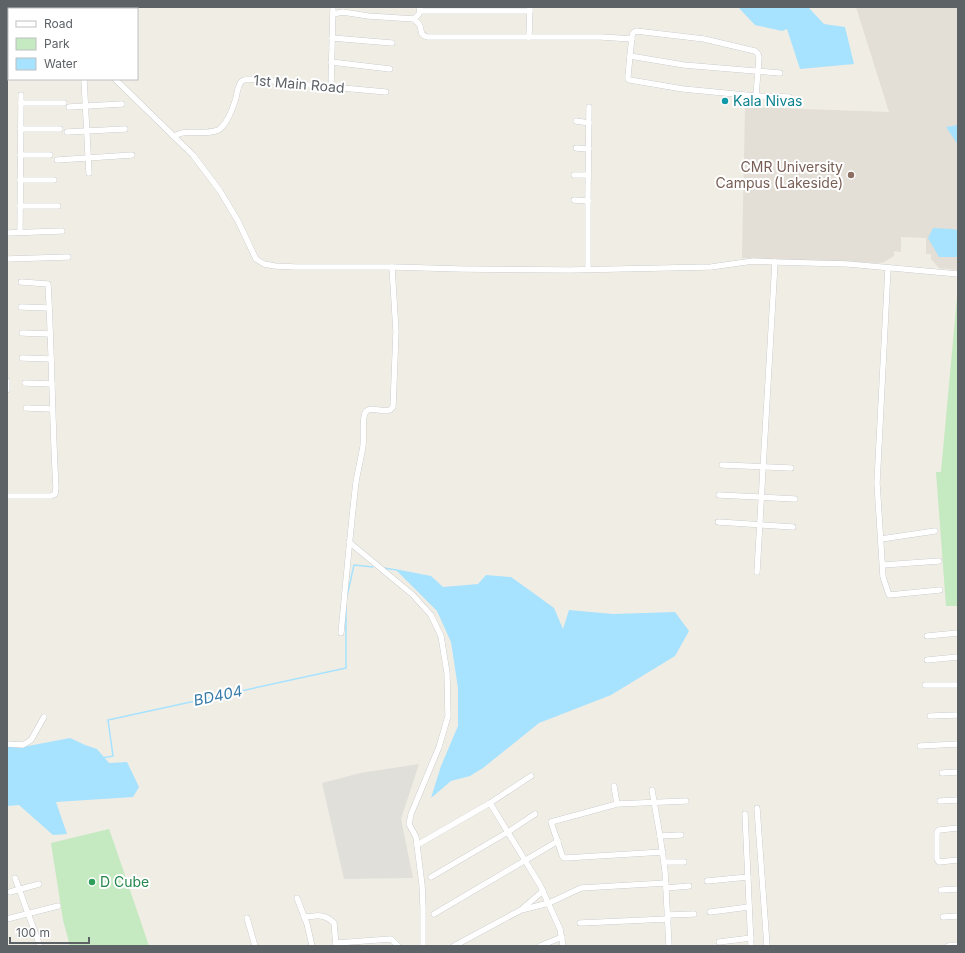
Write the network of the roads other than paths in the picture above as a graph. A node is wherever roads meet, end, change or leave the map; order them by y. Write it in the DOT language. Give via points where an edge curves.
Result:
graph roads {
  1 [pos="333,7"];
  2 [pos="420,9"];
  3 [pos="530,9"];
  4 [pos="333,14"];
  5 [pos="414,19"];
  6 [pos="528,37"];
  7 [pos="332,38"];
  8 [pos="632,39"];
  9 [pos="392,43"];
  10 [pos="630,56"];
  11 [pos="331,62"];
  12 [pos="390,69"];
  13 [pos="758,71"];
  14 [pos="780,73"];
  15 [pos="84,80"];
  16 [pos="116,80"];
  17 [pos="331,87"];
  18 [pos="386,92"];
  19 [pos="21,95"];
  20 [pos="756,96"];
  21 [pos="789,97"];
  22 [pos="20,103"];
  23 [pos="64,103"];
  24 [pos="122,104"];
  25 [pos="86,106"];
  26 [pos="69,107"];
  27 [pos="589,107"];
  28 [pos="576,121"];
  29 [pos="589,122"];
  30 [pos="20,129"];
  31 [pos="60,129"];
  32 [pos="125,129"];
  33 [pos="87,131"];
  34 [pos="67,132"];
  35 [pos="173,136"];
  36 [pos="576,148"];
  37 [pos="589,148"];
  38 [pos="20,155"];
  39 [pos="50,155"];
  40 [pos="132,155"];
  41 [pos="89,158"];
  42 [pos="57,160"];
  43 [pos="90,173"];
  44 [pos="574,175"];
  45 [pos="588,175"];
  46 [pos="20,180"];
  47 [pos="54,180"];
  48 [pos="574,200"];
  49 [pos="588,201"];
  50 [pos="20,206"];
  51 [pos="58,206"];
  52 [pos="20,232"];
  53 [pos="62,232"];
  54 [pos="7,233"];
  55 [pos="68,257"];
  56 [pos="7,259"];
  57 [pos="775,262"];
  58 [pos="392,266"];
  59 [pos="888,268"];
  60 [pos="588,269"];
  61 [pos="958,274"];
  62 [pos="20,282"];
  63 [pos="21,307"];
  64 [pos="49,308"];
  65 [pos="22,333"];
  66 [pos="50,334"];
  67 [pos="22,358"];
  68 [pos="51,359"];
  69 [pos="7,381"];
  70 [pos="25,383"];
  71 [pos="52,384"];
  72 [pos="7,390"];
  73 [pos="26,408"];
  74 [pos="52,409"];
  75 [pos="722,465"];
  76 [pos="763,467"];
  77 [pos="791,468"];
  78 [pos="719,495"];
  79 [pos="7,496"];
  80 [pos="761,497"];
  81 [pos="795,499"];
  82 [pos="718,522"];
  83 [pos="760,525"];
  84 [pos="793,527"];
  85 [pos="936,531"];
  86 [pos="881,539"];
  87 [pos="350,542"];
  88 [pos="939,561"];
  89 [pos="883,565"];
  90 [pos="757,572"];
  91 [pos="940,590"];
  92 [pos="341,633"];
  93 [pos="958,633"];
  94 [pos="927,636"];
  95 [pos="958,658"];
  96 [pos="927,660"];
  97 [pos="925,685"];
  98 [pos="958,685"];
  99 [pos="958,715"];
  100 [pos="930,716"];
  101 [pos="44,718"];
  102 [pos="7,744"];
  103 [pos="958,744"];
  104 [pos="920,746"];
  105 [pos="958,772"];
  106 [pos="942,773"];
  107 [pos="531,776"];
  108 [pos="614,786"];
  109 [pos="652,790"];
  110 [pos="958,800"];
  111 [pos="686,801"];
  112 [pos="940,801"];
  113 [pos="653,802"];
  114 [pos="490,803"];
  115 [pos="617,804"];
  116 [pos="757,808"];
  117 [pos="535,814"];
  118 [pos="745,814"];
  119 [pos="958,828"];
  120 [pos="508,832"];
  121 [pos="681,835"];
  122 [pos="660,836"];
  123 [pos="558,841"];
  124 [pos="417,845"];
  125 [pos="663,852"];
  126 [pos="525,860"];
  127 [pos="958,860"];
  128 [pos="664,862"];
  129 [pos="684,862"];
  130 [pos="431,877"];
  131 [pos="748,877"];
  132 [pos="15,878"];
  133 [pos="707,881"];
  134 [pos="40,884"];
  135 [pos="666,885"];
  136 [pos="689,886"];
  137 [pos="20,889"];
  138 [pos="958,889"];
  139 [pos="941,890"];
  140 [pos="543,891"];
  141 [pos="10,892"];
  142 [pos="297,898"];
  143 [pos="549,902"];
  144 [pos="58,906"];
  145 [pos="749,907"];
  146 [pos="521,910"];
  147 [pos="710,912"];
  148 [pos="28,913"];
  149 [pos="434,914"];
  150 [pos="694,914"];
  151 [pos="958,916"];
  152 [pos="304,917"];
  153 [pos="668,917"];
  154 [pos="943,917"];
  155 [pos="247,918"];
  156 [pos="7,919"];
  157 [pos="580,923"];
  158 [pos="562,936"];
  159 [pos="751,938"];
  160 [pos="719,942"];
  161 [pos="336,945"];
  162 [pos="958,945"];
  163 [pos="40,946"];
  164 [pos="255,946"];
  165 [pos="312,946"];
  166 [pos="398,946"];
  167 [pos="423,946"];
  168 [pos="454,946"];
  169 [pos="540,946"];
  170 [pos="563,946"];
  171 [pos="669,946"];
  172 [pos="751,946"];
  173 [pos="767,946"];
  174 [pos="948,946"];
  1 -- 4 [label="street"];
  2 -- 3 [label="street"];
  2 -- 5 [label="street"];
  3 -- 6 [label="street"];
  4 -- 5 [label="street" via="343,12"];
  4 -- 7 [label="street"];
  5 -- 6 [label="street" via="419,24 423,36 427,37"];
  6 -- 8 [label="street"];
  7 -- 9 [label="street"];
  7 -- 11 [label="street"];
  8 -- 10 [label="street"];
  8 -- 13 [label="street" via="636,31 704,39 755,51 759,57"];
  10 -- 13 [label="street" via="684,65"];
  10 -- 20 [label="street" via="628,79 633,81"];
  11 -- 12 [label="street"];
  11 -- 17 [label="street"];
  13 -- 14 [label="street"];
  13 -- 20 [label="street"];
  15 -- 25 [label="street"];
  16 -- 35 [label="street"];
  17 -- 18 [label="street, 1st Main Road"];
  17 -- 35 [label="street, 1st Main Road" via="245,80 239,84 236,100 218,131"];
  19 -- 22 [label="street"];
  20 -- 21 [label="street"];
  22 -- 23 [label="street"];
  22 -- 30 [label="street"];
  24 -- 25 [label="street"];
  25 -- 26 [label="street"];
  25 -- 33 [label="street"];
  27 -- 29 [label="street"];
  28 -- 29 [label="street"];
  29 -- 37 [label="street"];
  30 -- 31 [label="street"];
  30 -- 38 [label="street"];
  32 -- 33 [label="street"];
  33 -- 34 [label="street"];
  33 -- 41 [label="street"];
  35 -- 58 [label="street" via="193,155 220,191 256,259 261,263 295,267"];
  36 -- 37 [label="street"];
  37 -- 45 [label="street"];
  38 -- 39 [label="street"];
  38 -- 46 [label="street"];
  40 -- 41 [label="street"];
  41 -- 42 [label="street"];
  41 -- 43 [label="street"];
  44 -- 45 [label="street"];
  45 -- 49 [label="street"];
  46 -- 47 [label="street"];
  46 -- 50 [label="street"];
  48 -- 49 [label="street"];
  49 -- 60 [label="street"];
  50 -- 51 [label="street"];
  50 -- 52 [label="street"];
  52 -- 53 [label="street"];
  52 -- 54 [label="street"];
  55 -- 56 [label="street"];
  57 -- 59 [label="street"];
  57 -- 60 [label="street" via="753,261 711,267"];
  57 -- 76 [label="street"];
  58 -- 60 [label="street"];
  58 -- 87 [label="street" via="396,332 393,407 388,411 372,409 365,413"];
  59 -- 61 [label="street"];
  59 -- 86 [label="street" via="877,483"];
  62 -- 64 [label="street" via="48,284"];
  63 -- 64 [label="street"];
  64 -- 66 [label="street"];
  65 -- 66 [label="street"];
  66 -- 68 [label="street"];
  67 -- 68 [label="street"];
  68 -- 71 [label="street"];
  69 -- 72 [label="street"];
  70 -- 71 [label="street"];
  71 -- 74 [label="street"];
  73 -- 74 [label="street"];
  74 -- 79 [label="street" via="55,494"];
  75 -- 76 [label="street"];
  76 -- 77 [label="street"];
  76 -- 80 [label="street"];
  78 -- 80 [label="street"];
  80 -- 81 [label="street"];
  80 -- 83 [label="street"];
  82 -- 83 [label="street"];
  83 -- 84 [label="street"];
  83 -- 90 [label="street"];
  85 -- 86 [label="street"];
  86 -- 89 [label="street"];
  87 -- 92 [label="street"];
  87 -- 124 [label="street" via="413,595 430,615 441,636 447,673 448,716 439,747 411,814 410,824"];
  88 -- 89 [label="street"];
  89 -- 91 [label="street" via="883,577 889,595"];
  93 -- 94 [label="street"];
  95 -- 96 [label="street"];
  97 -- 98 [label="street"];
  99 -- 100 [label="street"];
  101 -- 102 [label="street" via="31,740 23,745"];
  103 -- 104 [label="street"];
  105 -- 106 [label="street"];
  107 -- 114 [label="street"];
  108 -- 115 [label="street"];
  109 -- 113 [label="street"];
  110 -- 112 [label="street"];
  111 -- 113 [label="street"];
  113 -- 115 [label="street"];
  113 -- 122 [label="street"];
  114 -- 120 [label="street"];
  114 -- 124 [label="street"];
  115 -- 123 [label="street" via="552,822"];
  116 -- 173 [label="street"];
  117 -- 120 [label="street"];
  118 -- 131 [label="street"];
  119 -- 127 [label="street" via="937,832 939,862"];
  120 -- 126 [label="street"];
  120 -- 130 [label="street"];
  121 -- 122 [label="street"];
  122 -- 125 [label="street"];
  123 -- 125 [label="street" via="565,858"];
  123 -- 126 [label="street"];
  124 -- 167 [label="street" via="422,885"];
  125 -- 128 [label="street"];
  126 -- 140 [label="street"];
  126 -- 149 [label="street"];
  128 -- 129 [label="street"];
  128 -- 135 [label="street"];
  131 -- 133 [label="street"];
  131 -- 145 [label="street"];
  132 -- 137 [label="street"];
  134 -- 137 [label="street"];
  135 -- 136 [label="street"];
  135 -- 143 [label="street" via="581,888"];
  135 -- 153 [label="street"];
  137 -- 141 [label="street"];
  137 -- 148 [label="street"];
  138 -- 139 [label="street"];
  140 -- 143 [label="street"];
  140 -- 146 [label="street"];
  142 -- 152 [label="street"];
  143 -- 146 [label="street"];
  143 -- 158 [label="street"];
  144 -- 148 [label="street"];
  145 -- 147 [label="street"];
  145 -- 159 [label="street"];
  146 -- 168 [label="street"];
  148 -- 156 [label="street"];
  148 -- 163 [label="street"];
  150 -- 153 [label="street"];
  151 -- 154 [label="street"];
  152 -- 161 [label="street" via="322,915 332,921"];
  152 -- 165 [label="street"];
  153 -- 157 [label="street"];
  153 -- 171 [label="street"];
  155 -- 164 [label="street"];
  158 -- 169 [label="street"];
  158 -- 170 [label="street"];
  159 -- 160 [label="street"];
  159 -- 172 [label="street"];
  161 -- 166 [label="street" via="391,939"];
  162 -- 174 [label="street"];
}
